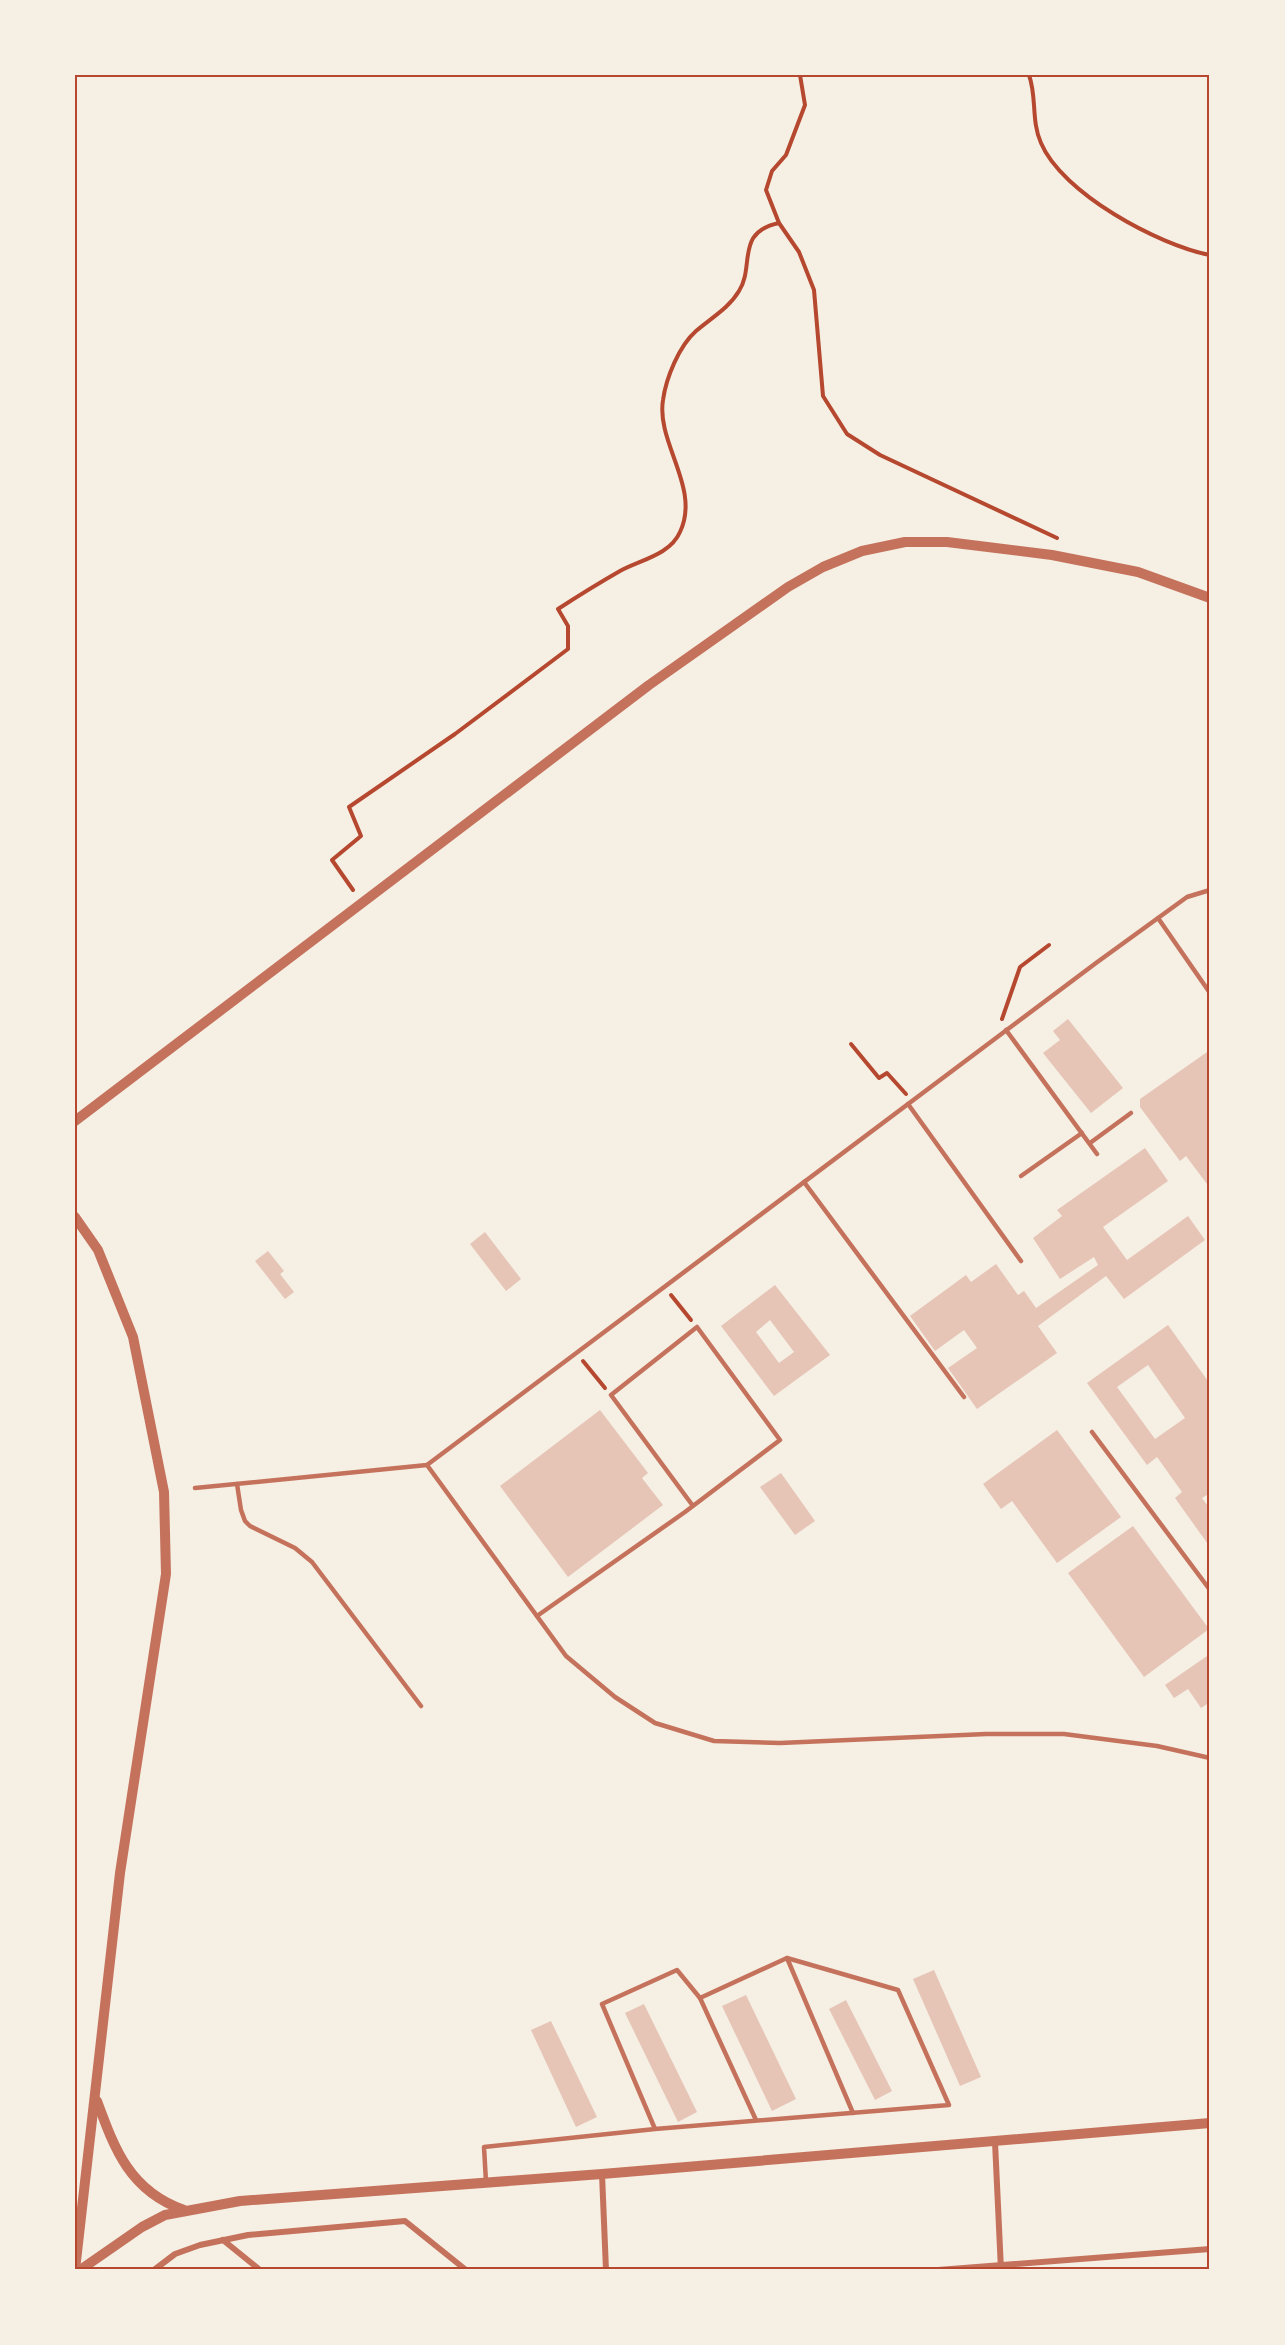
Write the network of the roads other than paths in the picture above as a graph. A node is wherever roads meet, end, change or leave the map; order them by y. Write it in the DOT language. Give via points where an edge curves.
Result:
graph roads {
  1 [pos="1210,598"];
  2 [pos="1210,890"];
  3 [pos="1158,918"];
  4 [pos="1210,993"];
  5 [pos="1006,1030"];
  6 [pos="911,1102"];
  7 [pos="1131,1113"];
  8 [pos="75,1121"];
  9 [pos="1082,1133"];
  10 [pos="1090,1143"];
  11 [pos="1097,1154"];
  12 [pos="1021,1176"];
  13 [pos="804,1182"];
  14 [pos="75,1217"];
  15 [pos="1021,1261"];
  16 [pos="963,1397"];
  17 [pos="1092,1432"];
  18 [pos="427,1465"];
  19 [pos="237,1484"];
  20 [pos="195,1488"];
  21 [pos="693,1506"];
  22 [pos="1210,1590"];
  23 [pos="537,1616"];
  24 [pos="421,1706"];
  25 [pos="1210,1758"];
  26 [pos="787,1958"];
  27 [pos="700,1998"];
  28 [pos="96,2099"];
  29 [pos="853,2113"];
  30 [pos="756,2120"];
  31 [pos="1210,2123"];
  32 [pos="655,2129"];
  33 [pos="994,2142"];
  34 [pos="602,2174"];
  35 [pos="486,2182"];
  36 [pos="184,2211"];
  37 [pos="223,2240"];
  38 [pos="1210,2249"];
  39 [pos="1001,2267"];
  40 [pos="75,2270"];
  41 [pos="80,2270"];
  42 [pos="154,2270"];
  43 [pos="260,2270"];
  44 [pos="466,2270"];
  45 [pos="606,2270"];
  46 [pos="938,2270"];
  1 -- 8 [label="street" via="1138,572 1052,555 947,542 905,542 862,551 823,567 788,587 649,685"];
  2 -- 3 [label="lane" via="1187,897"];
  3 -- 4 [label="lane"];
  3 -- 5 [label="lane"];
  5 -- 6 [label="lane"];
  5 -- 9 [label="lane"];
  6 -- 13 [label="lane"];
  6 -- 15 [label="lane"];
  7 -- 10 [label="lane"];
  9 -- 10 [label="lane"];
  9 -- 12 [label="lane"];
  10 -- 11 [label="lane"];
  13 -- 16 [label="lane"];
  13 -- 18 [label="lane"];
  14 -- 28 [label="street" via="98,1250 133,1337 164,1492 166,1574 120,1874"];
  17 -- 22 [label="lane"];
  18 -- 19 [label="lane"];
  18 -- 23 [label="lane"];
  19 -- 20 [label="lane"];
  19 -- 24 [label="lane" via="245,1521 295,1548 312,1562"];
  21 -- 21 [label="lane" via="780,1440 697,1327 611,1395"];
  21 -- 23 [label="lane"];
  23 -- 25 [label="lane" via="566,1656 615,1697 655,1723 714,1741 780,1743 1064,1734 1157,1746"];
  26 -- 27 [label="lane"];
  26 -- 29 [label="lane"];
  26 -- 29 [label="lane" via="897,1990 949,2105"];
  27 -- 30 [label="lane"];
  27 -- 32 [label="lane" via="677,1970 602,2004"];
  28 -- 36 [label="street" via="119,2157 152,2195"];
  28 -- 40 [label="street"];
  29 -- 30 [label="lane"];
  30 -- 32 [label="lane"];
  31 -- 33 [label="street"];
  32 -- 35 [label="lane" via="484,2147"];
  33 -- 34 [label="street"];
  33 -- 39 [label="street"];
  34 -- 35 [label="street"];
  34 -- 45 [label="street"];
  35 -- 36 [label="street" via="240,2201"];
  36 -- 41 [label="street" via="165,2215 142,2227"];
  37 -- 42 [label="street" via="175,2254"];
  37 -- 43 [label="street"];
  37 -- 44 [label="street" via="405,2221"];
  38 -- 39 [label="street"];
  39 -- 46 [label="street"];
}
